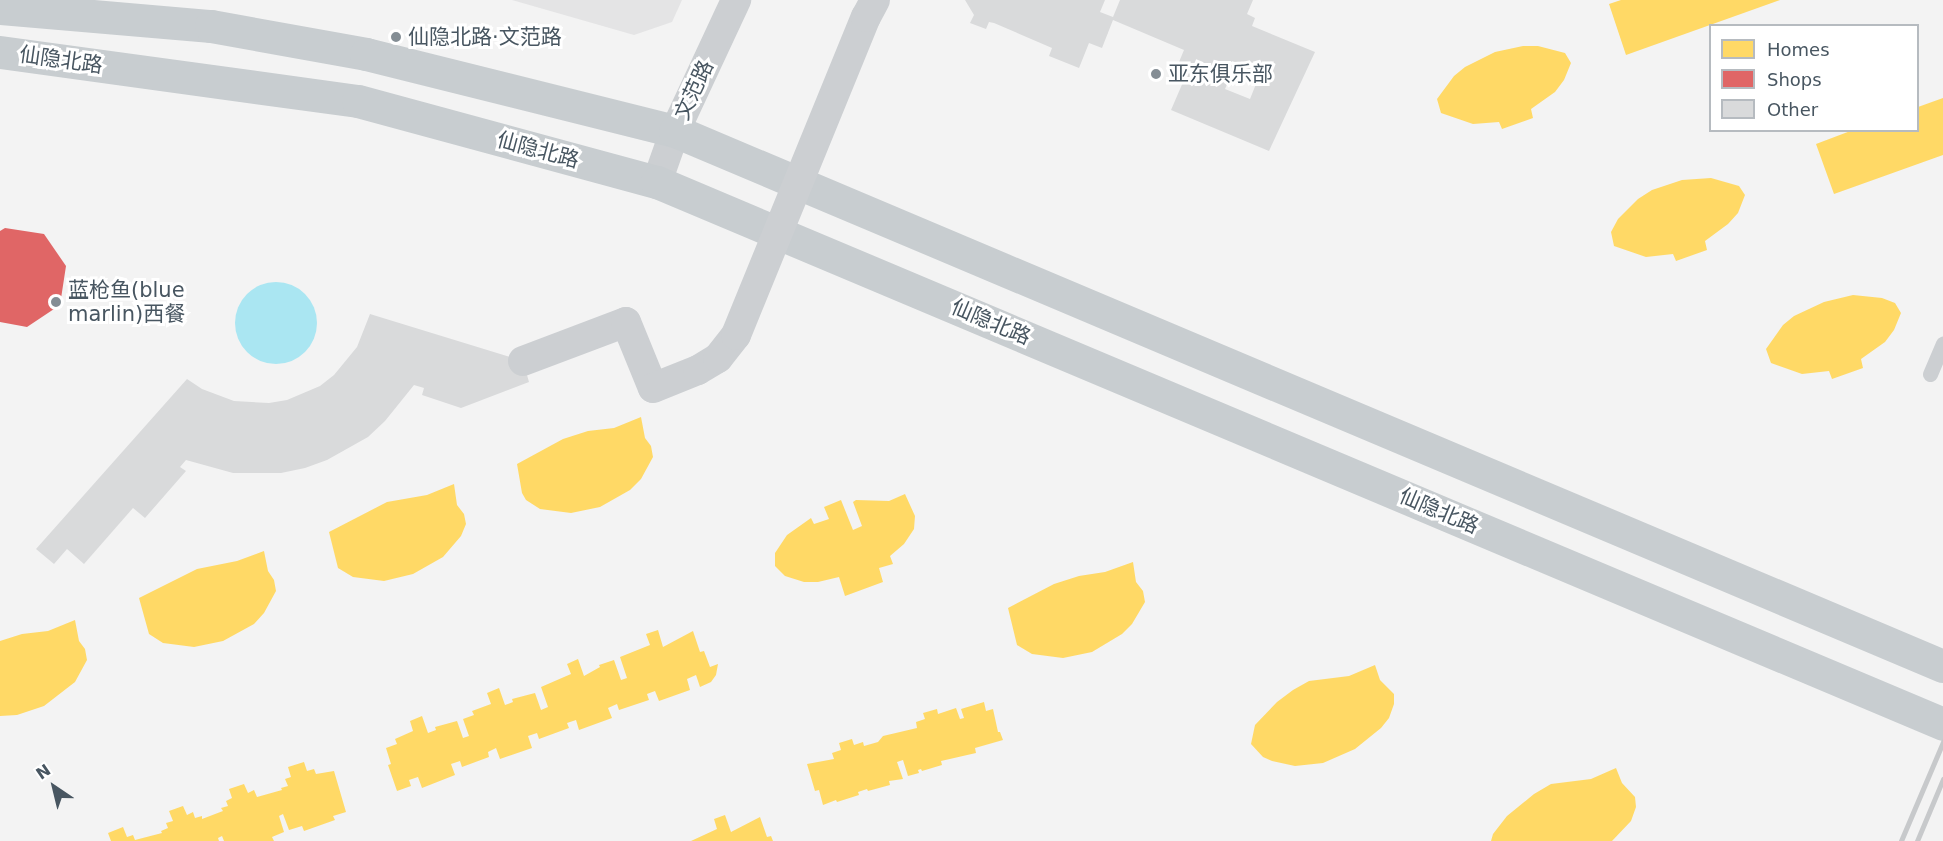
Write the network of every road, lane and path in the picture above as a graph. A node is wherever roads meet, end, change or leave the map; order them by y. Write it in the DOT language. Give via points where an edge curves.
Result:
graph roads {
  1 [pos="736,0"];
  2 [pos="875,0"];
  3 [pos="0,8"];
  4 [pos="0,52"];
  5 [pos="675,130"];
  6 [pos="657,182"];
  7 [pos="1943,344"];
  8 [pos="523,361"];
  9 [pos="1930,374"];
  10 [pos="1943,666"];
  11 [pos="1943,724"];
  1 -- 5 [label="street, 文范路"];
  2 -- 8 [label="street, bridge" via="736,335 718,358 653,388 626,322"];
  3 -- 5 [label="main road" via="222,28 366,54"];
  4 -- 6 [label="main road, 仙隐北路" via="357,101"];
  5 -- 6 [label="street, 文范路"];
  5 -- 10 [label="main road"];
  6 -- 11 [label="main road, 仙隐北路"];
  7 -- 9 [label="lane"];
}
